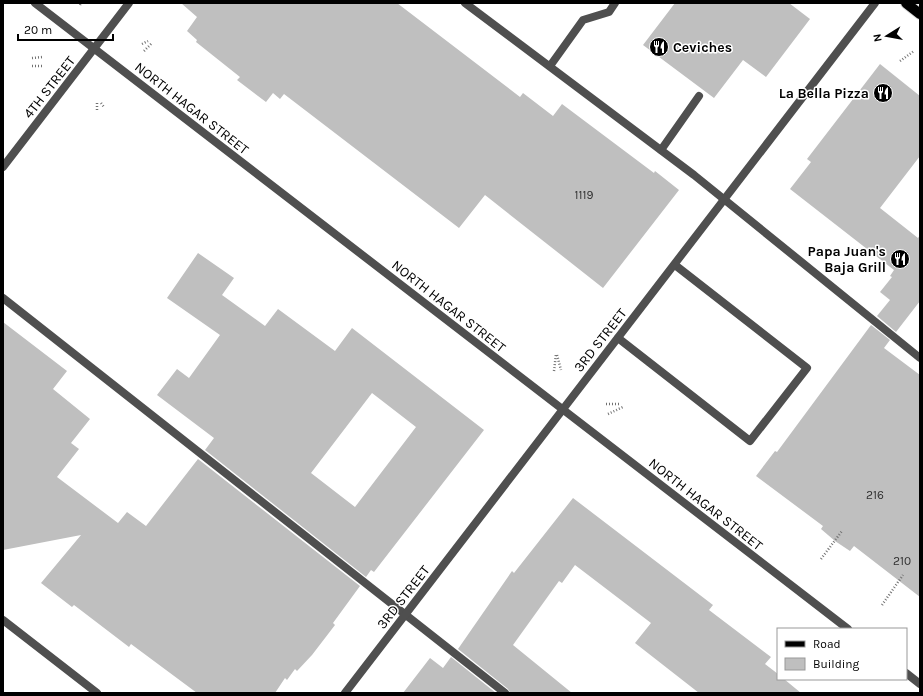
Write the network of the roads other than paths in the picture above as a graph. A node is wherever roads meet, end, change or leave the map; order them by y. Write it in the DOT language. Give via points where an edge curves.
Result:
graph roads {
  1 [pos="35,3"];
  2 [pos="130,3"];
  3 [pos="465,3"];
  4 [pos="615,3"];
  5 [pos="875,3"];
  6 [pos="906,3"];
  7 [pos="920,14"];
  8 [pos="94,49"];
  9 [pos="550,66"];
  10 [pos="699,96"];
  11 [pos="661,150"];
  12 [pos="3,167"];
  13 [pos="725,199"];
  14 [pos="674,265"];
  15 [pos="3,298"];
  16 [pos="618,338"];
  17 [pos="920,358"];
  18 [pos="563,410"];
  19 [pos="405,615"];
  20 [pos="3,620"];
  21 [pos="847,628"];
  22 [pos="907,674"];
  23 [pos="920,684"];
  24 [pos="97,693"];
  25 [pos="345,693"];
  26 [pos="505,693"];
  1 -- 8 [label="street, NORTH HAGAR STREET"];
  2 -- 8 [label="street, 4TH STREET"];
  3 -- 9 [label="street"];
  4 -- 9 [label="street" via="609,12 583,20"];
  5 -- 13 [label="street, 3RD STREET"];
  6 -- 7 [label="main road"];
  8 -- 12 [label="street, 4TH STREET"];
  8 -- 18 [label="street, NORTH HAGAR STREET"];
  9 -- 11 [label="street"];
  10 -- 11 [label="street"];
  11 -- 13 [label="street"];
  13 -- 14 [label="street, 3RD STREET"];
  13 -- 17 [label="street"];
  14 -- 16 [label="street, 3RD STREET"];
  14 -- 16 [label="street" via="807,368 750,441"];
  15 -- 19 [label="street"];
  16 -- 18 [label="street, 3RD STREET"];
  18 -- 19 [label="street, 3RD STREET"];
  18 -- 21 [label="street, NORTH HAGAR STREET"];
  19 -- 25 [label="street, 3RD STREET"];
  19 -- 26 [label="street"];
  20 -- 24 [label="street"];
  22 -- 23 [label="street"];
}
